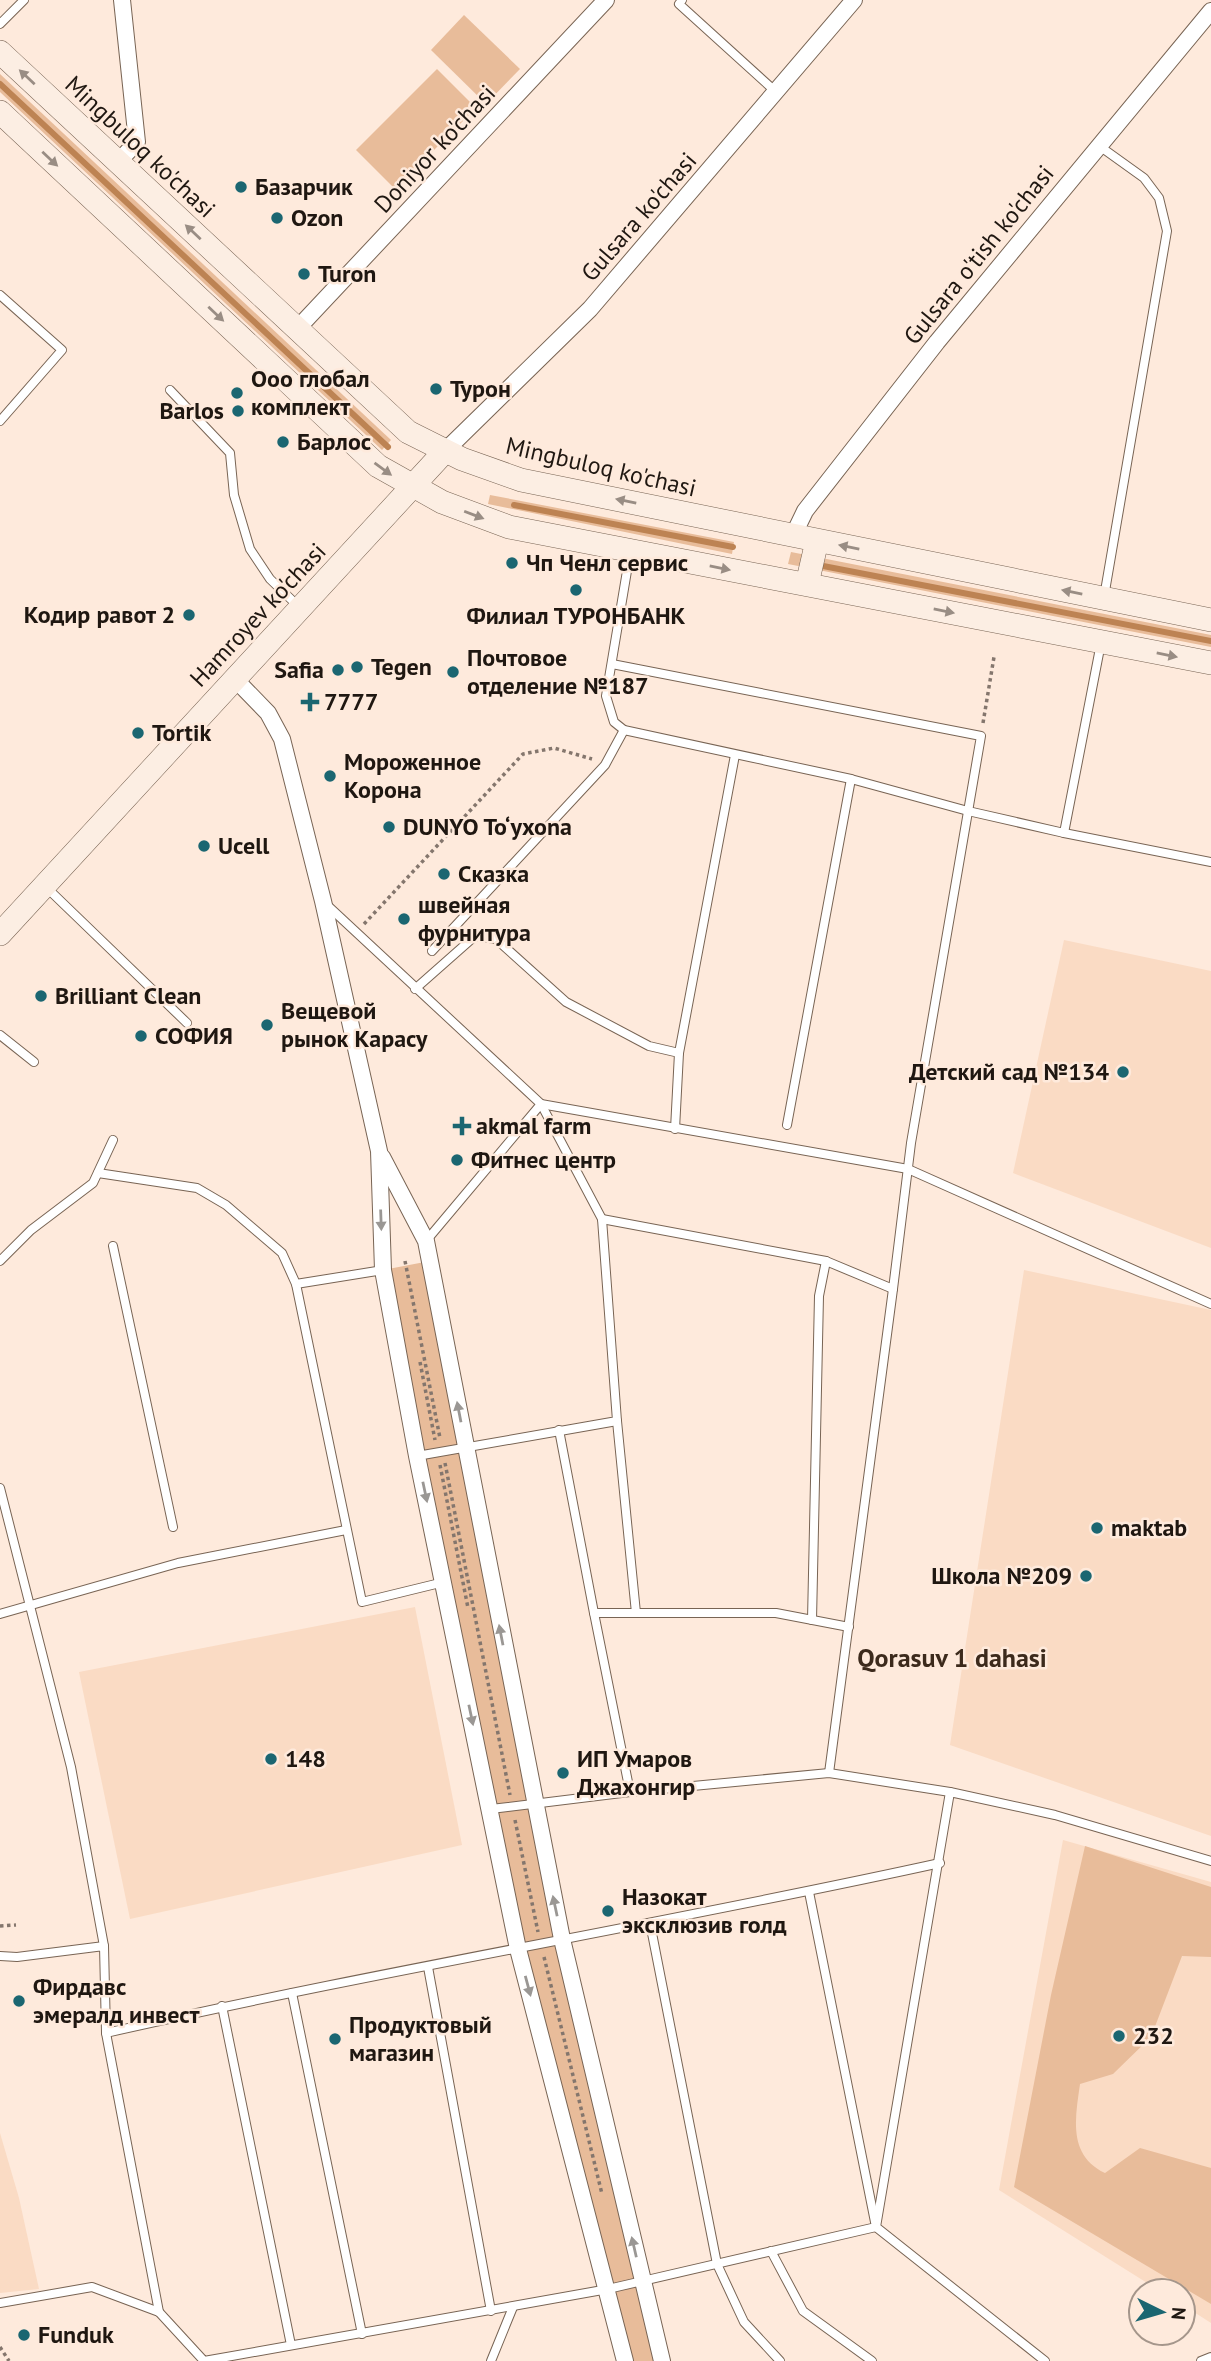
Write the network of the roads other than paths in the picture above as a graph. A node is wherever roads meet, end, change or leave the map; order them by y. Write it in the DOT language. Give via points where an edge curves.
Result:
graph roads {
  1 [pos="24,0"];
  2 [pos="122,0"];
  3 [pos="606,0"];
  4 [pos="682,0"];
  5 [pos="854,0"];
  6 [pos="1211,11"];
  7 [pos="0,24"];
  8 [pos="0,52"];
  9 [pos="776,92"];
  10 [pos="0,112"];
  11 [pos="1098,145"];
  12 [pos="118,162"];
  13 [pos="0,295"];
  14 [pos="297,329"];
  15 [pos="170,390"];
  16 [pos="0,421"];
  17 [pos="445,451"];
  18 [pos="412,487"];
  19 [pos="793,536"];
  20 [pos="817,541"];
  21 [pos="631,551"];
  22 [pos="807,584"];
  23 [pos="1104,598"];
  24 [pos="300,608"];
  25 [pos="1211,617"];
  26 [pos="1101,642"];
  27 [pos="1211,663"];
  28 [pos="612,664"];
  29 [pos="235,679"];
  30 [pos="624,730"];
  31 [pos="736,755"];
  32 [pos="851,779"];
  33 [pos="968,811"];
  34 [pos="1064,833"];
  35 [pos="1211,862"];
  36 [pos="44,885"];
  37 [pos="323,901"];
  38 [pos="6,924"];
  39 [pos="432,951"];
  40 [pos="415,989"];
  41 [pos="187,1023"];
  42 [pos="0,1035"];
  43 [pos="679,1054"];
  44 [pos="34,1062"];
  45 [pos="541,1104"];
  46 [pos="787,1125"];
  47 [pos="675,1129"];
  48 [pos="113,1140"];
  49 [pos="379,1152"];
  50 [pos="908,1169"];
  51 [pos="98,1173"];
  52 [pos="602,1219"];
  53 [pos="426,1241"];
  54 [pos="113,1246"];
  55 [pos="0,1261"];
  56 [pos="826,1261"];
  57 [pos="383,1270"];
  58 [pos="296,1284"];
  59 [pos="893,1289"];
  60 [pos="1211,1304"];
  61 [pos="617,1421"];
  62 [pos="559,1430"];
  63 [pos="465,1447"];
  64 [pos="417,1456"];
  65 [pos="0,1488"];
  66 [pos="173,1527"];
  67 [pos="346,1530"];
  68 [pos="444,1582"];
  69 [pos="30,1604"];
  70 [pos="594,1613"];
  71 [pos="636,1613"];
  72 [pos="0,1614"];
  73 [pos="812,1620"];
  74 [pos="849,1627"];
  75 [pos="829,1773"];
  76 [pos="629,1792"];
  77 [pos="950,1792"];
  78 [pos="534,1802"];
  79 [pos="491,1809"];
  80 [pos="1211,1861"];
  81 [pos="940,1863"];
  82 [pos="809,1892"];
  83 [pos="650,1923"];
  84 [pos="562,1939"];
  85 [pos="104,1946"];
  86 [pos="518,1949"];
  87 [pos="0,1956"];
  88 [pos="428,1967"];
  89 [pos="292,1993"];
  90 [pos="222,2006"];
  91 [pos="106,2033"];
  92 [pos="876,2227"];
  93 [pos="771,2251"];
  94 [pos="718,2264"];
  95 [pos="642,2281"];
  96 [pos="608,2289"];
  97 [pos="0,2303"];
  98 [pos="513,2307"];
  99 [pos="491,2311"];
  100 [pos="159,2312"];
  101 [pos="362,2334"];
  102 [pos="290,2345"];
  103 [pos="1211,2357"];
  104 [pos="205,2361"];
  105 [pos="491,2361"];
  106 [pos="625,2361"];
  107 [pos="662,2361"];
  108 [pos="780,2361"];
  109 [pos="872,2361"];
  110 [pos="1045,2361"];
  111 [pos="1201,2361"];
  1 -- 7 [label="lane"];
  2 -- 12 [label="street" via="137,142"];
  3 -- 14 [label="street, Doniyor ko'chasi"];
  4 -- 9 [label="lane" via="679,4"];
  5 -- 9 [label="street, Gulsara ko'chasi"];
  6 -- 11 [label="street, Gulsara o'tish ko'chasi"];
  12 -- 8 [label="main road, Mingbuloq ko'chasi, one-way"];
  9 -- 17 [label="street, Gulsara ko'chasi" via="590,309"];
  10 -- 18 [label="main road, one-way" via="378,466"];
  11 -- 19 [label="street, Gulsara o'tish ko'chasi" via="805,511"];
  11 -- 23 [label="lane" via="1144,178 1159,198 1167,231"];
  14 -- 12 [label="main road, Mingbuloq ko'chasi, one-way"];
  13 -- 16 [label="lane" via="62,350"];
  14 -- 17 [label="main road, Mingbuloq ko'chasi" via="408,432"];
  15 -- 24 [label="lane" via="230,453 234,495 250,549 270,579"];
  17 -- 18 [label="main road, Hamroyev ko'chasi"];
  19 -- 17 [label="main road, Mingbuloq ko'chasi, one-way" via="521,480"];
  18 -- 21 [label="main road, one-way" via="509,527"];
  18 -- 24 [label="main road, Hamroyev ko'chasi"];
  19 -- 20 [label="main road, Mingbuloq ko'chasi"];
  20 -- 22 [label="main road"];
  23 -- 20 [label="main road, Mingbuloq ko'chasi, one-way"];
  21 -- 22 [label="main road, one-way"];
  21 -- 28 [label="lane"];
  22 -- 26 [label="main road, one-way"];
  23 -- 25 [label="main road, Mingbuloq ko'chasi"];
  24 -- 29 [label="main road, Hamroyev ko'chasi"];
  26 -- 27 [label="main road, one-way"];
  26 -- 34 [label="lane"];
  28 -- 30 [label="lane" via="606,696 614,722"];
  28 -- 33 [label="lane" via="981,736"];
  29 -- 36 [label="main road, Hamroyev ko'chasi"];
  29 -- 37 [label="street" via="268,713 282,739"];
  30 -- 31 [label="lane"];
  30 -- 39 [label="lane" via="605,765"];
  31 -- 32 [label="lane"];
  31 -- 43 [label="lane"];
  32 -- 33 [label="lane"];
  32 -- 46 [label="lane"];
  33 -- 34 [label="lane"];
  33 -- 50 [label="lane"];
  34 -- 35 [label="lane"];
  36 -- 38 [label="main road, Hamroyev ko'chasi"];
  36 -- 41 [label="lane"];
  37 -- 40 [label="lane"];
  37 -- 49 [label="street"];
  40 -- 43 [label="lane" via="475,936 496,939 566,1002 649,1046"];
  40 -- 45 [label="lane"];
  42 -- 44 [label="lane"];
  43 -- 47 [label="lane"];
  45 -- 47 [label="lane"];
  45 -- 52 [label="lane"];
  45 -- 53 [label="lane"];
  47 -- 50 [label="lane"];
  48 -- 51 [label="lane"];
  49 -- 53 [label="street"];
  49 -- 57 [label="street, one-way"];
  50 -- 59 [label="lane"];
  50 -- 60 [label="lane"];
  51 -- 55 [label="lane" via="79,1196 31,1230"];
  51 -- 58 [label="lane" via="197,1188 226,1205 282,1253"];
  52 -- 56 [label="lane"];
  52 -- 61 [label="lane"];
  63 -- 53 [label="street, one-way"];
  54 -- 66 [label="lane"];
  56 -- 59 [label="lane"];
  56 -- 73 [label="lane" via="819,1296"];
  57 -- 58 [label="lane"];
  57 -- 64 [label="street"];
  58 -- 67 [label="lane"];
  59 -- 74 [label="lane"];
  61 -- 62 [label="lane"];
  61 -- 71 [label="lane"];
  62 -- 63 [label="lane"];
  62 -- 70 [label="lane"];
  63 -- 64 [label="lane"];
  78 -- 63 [label="street, one-way"];
  64 -- 68 [label="street, one-way"];
  65 -- 69 [label="lane"];
  67 -- 68 [label="lane" via="362,1602"];
  67 -- 69 [label="lane" via="178,1563"];
  68 -- 79 [label="street, one-way"];
  69 -- 72 [label="lane"];
  69 -- 85 [label="lane" via="71,1767"];
  70 -- 71 [label="lane"];
  70 -- 76 [label="lane"];
  71 -- 73 [label="lane" via="776,1612"];
  73 -- 74 [label="lane"];
  74 -- 75 [label="lane"];
  75 -- 76 [label="lane"];
  75 -- 77 [label="lane"];
  76 -- 78 [label="lane"];
  77 -- 80 [label="lane" via="1055,1815"];
  77 -- 81 [label="lane"];
  78 -- 79 [label="lane"];
  84 -- 78 [label="street, one-way"];
  79 -- 86 [label="street"];
  81 -- 82 [label="lane"];
  81 -- 92 [label="lane"];
  82 -- 83 [label="lane"];
  82 -- 92 [label="lane"];
  83 -- 84 [label="lane"];
  83 -- 94 [label="lane"];
  84 -- 86 [label="lane"];
  95 -- 84 [label="street, one-way"];
  85 -- 87 [label="lane"];
  85 -- 91 [label="lane"];
  86 -- 88 [label="lane"];
  86 -- 96 [label="street, one-way"];
  88 -- 89 [label="lane"];
  88 -- 99 [label="lane"];
  89 -- 90 [label="lane"];
  89 -- 101 [label="lane"];
  90 -- 91 [label="lane"];
  90 -- 102 [label="lane"];
  91 -- 100 [label="lane"];
  92 -- 93 [label="lane"];
  92 -- 110 [label="lane"];
  93 -- 94 [label="lane"];
  93 -- 109 [label="lane" via="803,2311"];
  94 -- 95 [label="lane"];
  94 -- 108 [label="lane" via="744,2322"];
  95 -- 96 [label="lane"];
  95 -- 107 [label="street"];
  96 -- 98 [label="lane"];
  96 -- 106 [label="street"];
  97 -- 100 [label="lane" via="92,2287"];
  98 -- 99 [label="lane"];
  98 -- 105 [label="lane"];
  99 -- 101 [label="lane"];
  100 -- 104 [label="lane"];
  101 -- 102 [label="lane"];
  102 -- 104 [label="lane"];
  103 -- 111 [label="lane"];
}
